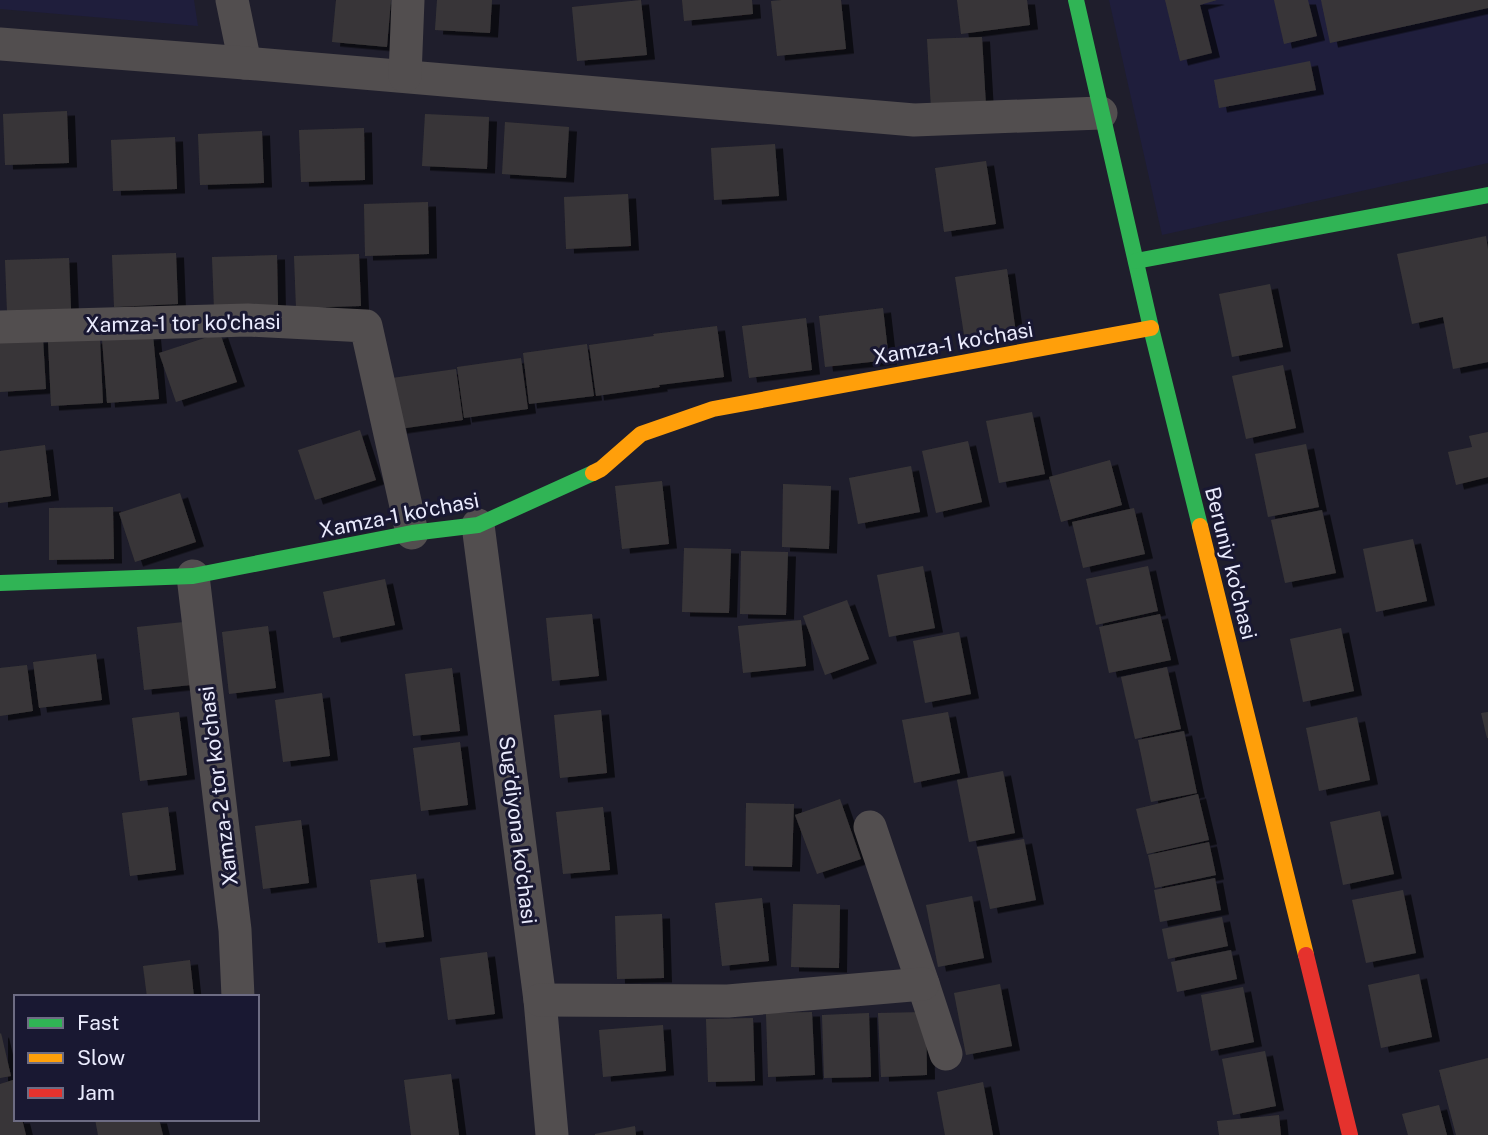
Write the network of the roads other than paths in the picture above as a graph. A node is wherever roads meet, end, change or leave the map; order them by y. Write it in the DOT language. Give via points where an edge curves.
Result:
graph roads {
  1 [pos="232,0"];
  2 [pos="408,0"];
  3 [pos="1076,0"];
  4 [pos="0,44"];
  5 [pos="245,63"];
  6 [pos="405,76"];
  7 [pos="1101,113"];
  8 [pos="1488,195"];
  9 [pos="1136,261"];
  10 [pos="0,327"];
  11 [pos="1152,328"];
  12 [pos="478,525"];
  13 [pos="412,533"];
  14 [pos="192,576"];
  15 [pos="0,583"];
  16 [pos="870,827"];
  17 [pos="923,984"];
  18 [pos="238,995"];
  19 [pos="540,1000"];
  20 [pos="946,1054"];
  21 [pos="552,1135"];
  22 [pos="1350,1135"];
  1 -- 5 [label="street"];
  2 -- 6 [label="street"];
  3 -- 7 [label="street, Beruniy ko'chasi"];
  4 -- 5 [label="street"];
  5 -- 6 [label="street"];
  6 -- 7 [label="street" via="914,120"];
  7 -- 9 [label="street, Beruniy ko'chasi"];
  8 -- 9 [label="street"];
  9 -- 11 [label="street, Beruniy ko'chasi"];
  10 -- 13 [label="street, Xamza-1 tor ko'chasi" via="248,320 366,326"];
  11 -- 12 [label="street, Xamza-1 ko'chasi" via="713,409 641,433 601,469"];
  11 -- 22 [label="street, Beruniy ko'chasi"];
  12 -- 13 [label="street, Xamza-1 ko'chasi"];
  12 -- 19 [label="street, Sug'diyona ko'chasi"];
  13 -- 14 [label="street, Xamza-1 ko'chasi"];
  14 -- 15 [label="street, Xamza-1 ko'chasi"];
  14 -- 18 [label="street, Xamza-2 tor ko'chasi" via="235,930"];
  16 -- 17 [label="street"];
  17 -- 19 [label="street" via="728,1001"];
  17 -- 20 [label="street"];
  19 -- 21 [label="street, Sug'diyona ko'chasi"];
}
